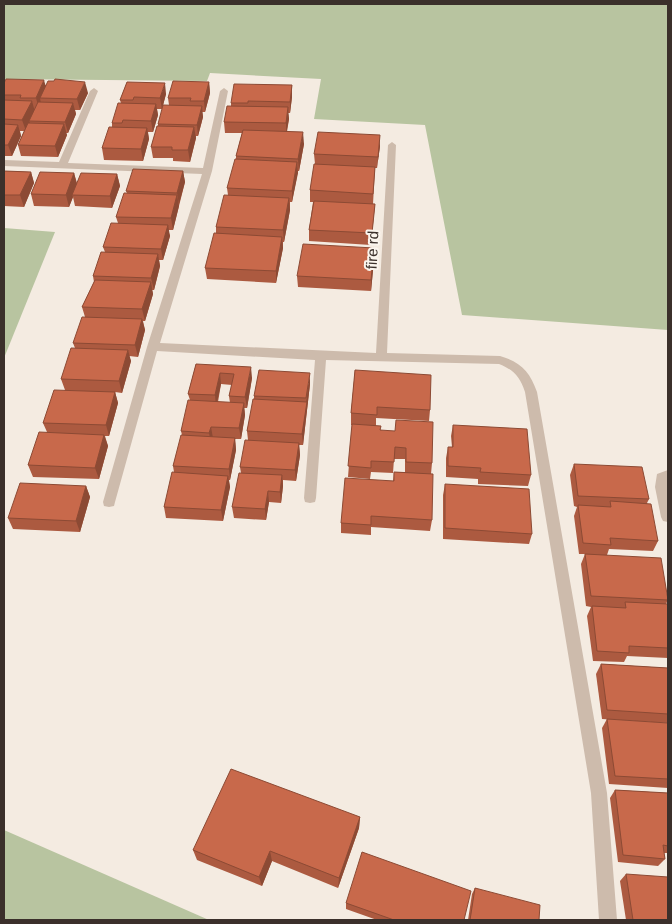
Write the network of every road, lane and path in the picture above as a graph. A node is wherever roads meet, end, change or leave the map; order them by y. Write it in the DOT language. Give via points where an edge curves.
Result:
graph roads {
  1 [pos="94,90"];
  2 [pos="224,91"];
  3 [pos="392,145"];
  4 [pos="4,163"];
  5 [pos="62,165"];
  6 [pos="207,170"];
  7 [pos="153,347"];
  8 [pos="321,356"];
  9 [pos="382,357"];
  10 [pos="668,475"];
  11 [pos="310,498"];
  12 [pos="109,502"];
  13 [pos="668,517"];
  14 [pos="608,920"];
  1 -- 5 [label="street"];
  2 -- 6 [label="street"];
  3 -- 9 [label="street, fire rd"];
  4 -- 5 [label="street"];
  5 -- 6 [label="street"];
  6 -- 7 [label="street"];
  7 -- 8 [label="street"];
  7 -- 12 [label="street"];
  8 -- 9 [label="street"];
  8 -- 11 [label="street"];
  9 -- 14 [label="street" via="500,360 516,366 525,376 531,392 599,793"];
  10 -- 13 [label="street" via="661,478 661,487"];
}
